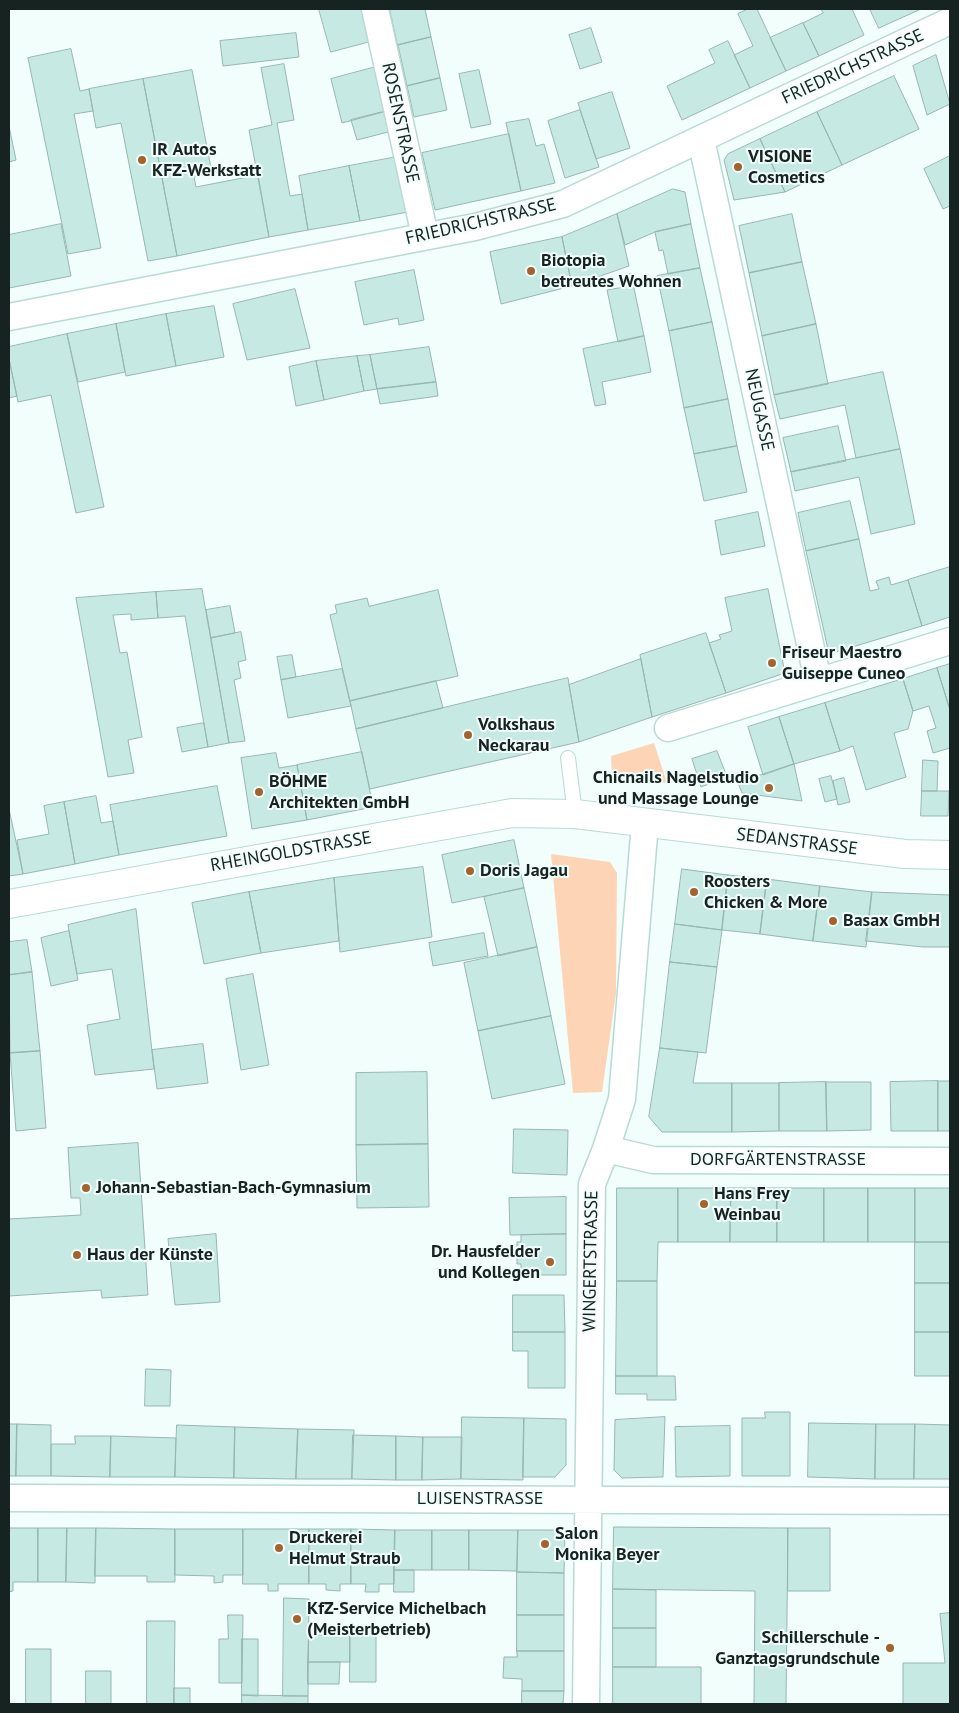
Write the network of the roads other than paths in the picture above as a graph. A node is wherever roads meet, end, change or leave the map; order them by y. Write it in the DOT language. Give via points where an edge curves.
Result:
graph roads {
  1 [pos="375,9"];
  2 [pos="950,20"];
  3 [pos="701,139"];
  4 [pos="425,236"];
  5 [pos="9,317"];
  6 [pos="950,640"];
  7 [pos="818,681"];
  8 [pos="668,728"];
  9 [pos="568,758"];
  10 [pos="575,814"];
  11 [pos="645,823"];
  12 [pos="950,855"];
  13 [pos="9,904"];
  14 [pos="606,1149"];
  15 [pos="950,1160"];
  16 [pos="9,1498"];
  17 [pos="588,1499"];
  18 [pos="950,1501"];
  19 [pos="586,1704"];
  1 -- 4 [label="street, ROSENSTRASSE"];
  2 -- 3 [label="street, FRIEDRICHSTRASSE"];
  3 -- 4 [label="street, FRIEDRICHSTRASSE" via="563,204 475,228"];
  3 -- 7 [label="street, NEUGASSE"];
  4 -- 5 [label="street, FRIEDRICHSTRASSE"];
  6 -- 7 [label="street"];
  7 -- 8 [label="street"];
  9 -- 10 [label="lane"];
  10 -- 11 [label="street, RHEINGOLDSTRASSE"];
  10 -- 13 [label="street, RHEINGOLDSTRASSE" via="512,813"];
  11 -- 12 [label="street, SEDANSTRASSE" via="905,854"];
  11 -- 14 [label="street, WINGERTSTRASSE" via="622,1099"];
  14 -- 15 [label="street, DORFGÄRTENSTRASSE" via="653,1160"];
  14 -- 17 [label="street, WINGERTSTRASSE" via="592,1184"];
  16 -- 17 [label="street, LUISENSTRASSE"];
  17 -- 18 [label="street, LUISENSTRASSE"];
  17 -- 19 [label="street, WINGERTSTRASSE"];
}
